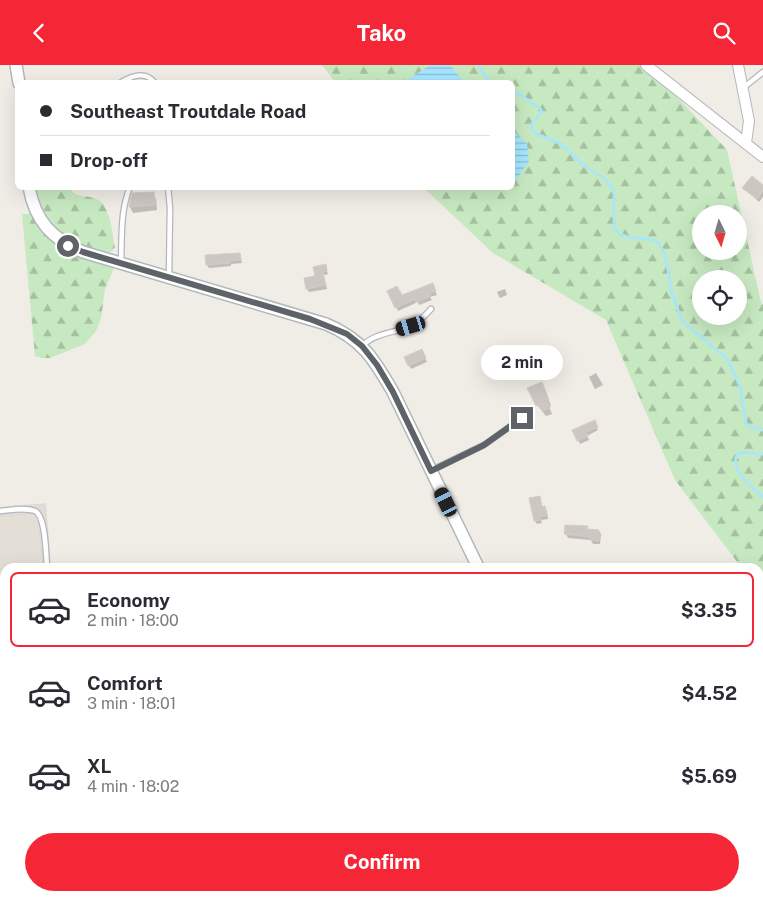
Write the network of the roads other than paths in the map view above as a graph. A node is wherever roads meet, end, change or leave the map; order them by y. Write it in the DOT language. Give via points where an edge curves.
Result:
graph roads {
  1 [pos="16,65"];
  2 [pos="646,65"];
  3 [pos="738,65"];
  4 [pos="763,72"];
  5 [pos="18,80"];
  6 [pos="124,80"];
  7 [pos="152,80"];
  8 [pos="742,88"];
  9 [pos="746,143"];
  10 [pos="763,157"];
  11 [pos="30,190"];
  12 [pos="129,190"];
  13 [pos="168,190"];
  14 [pos="121,263"];
  15 [pos="169,277"];
  16 [pos="430,309"];
  17 [pos="362,346"];
  18 [pos="522,418"];
  19 [pos="431,471"];
  20 [pos="0,511"];
  21 [pos="47,563"];
  22 [pos="476,563"];
  1 -- 5 [label="main road"];
  2 -- 9 [label="street"];
  3 -- 8 [label="street"];
  4 -- 8 [label="lane"];
  6 -- 7 [label="lane" via="138,75"];
  8 -- 9 [label="street" via="749,121"];
  9 -- 10 [label="street"];
  11 -- 14 [label="main road" via="38,217 58,240 83,252"];
  12 -- 14 [label="lane" via="122,220"];
  13 -- 15 [label="lane"];
  14 -- 15 [label="main road"];
  15 -- 17 [label="main road" via="326,325 347,334"];
  16 -- 17 [label="lane" via="411,326 373,337"];
  17 -- 19 [label="main road" via="393,392"];
  18 -- 19 [label="lane" via="484,445"];
  19 -- 22 [label="main road"];
  20 -- 21 [label="lane" via="24,509 40,514"];
}
